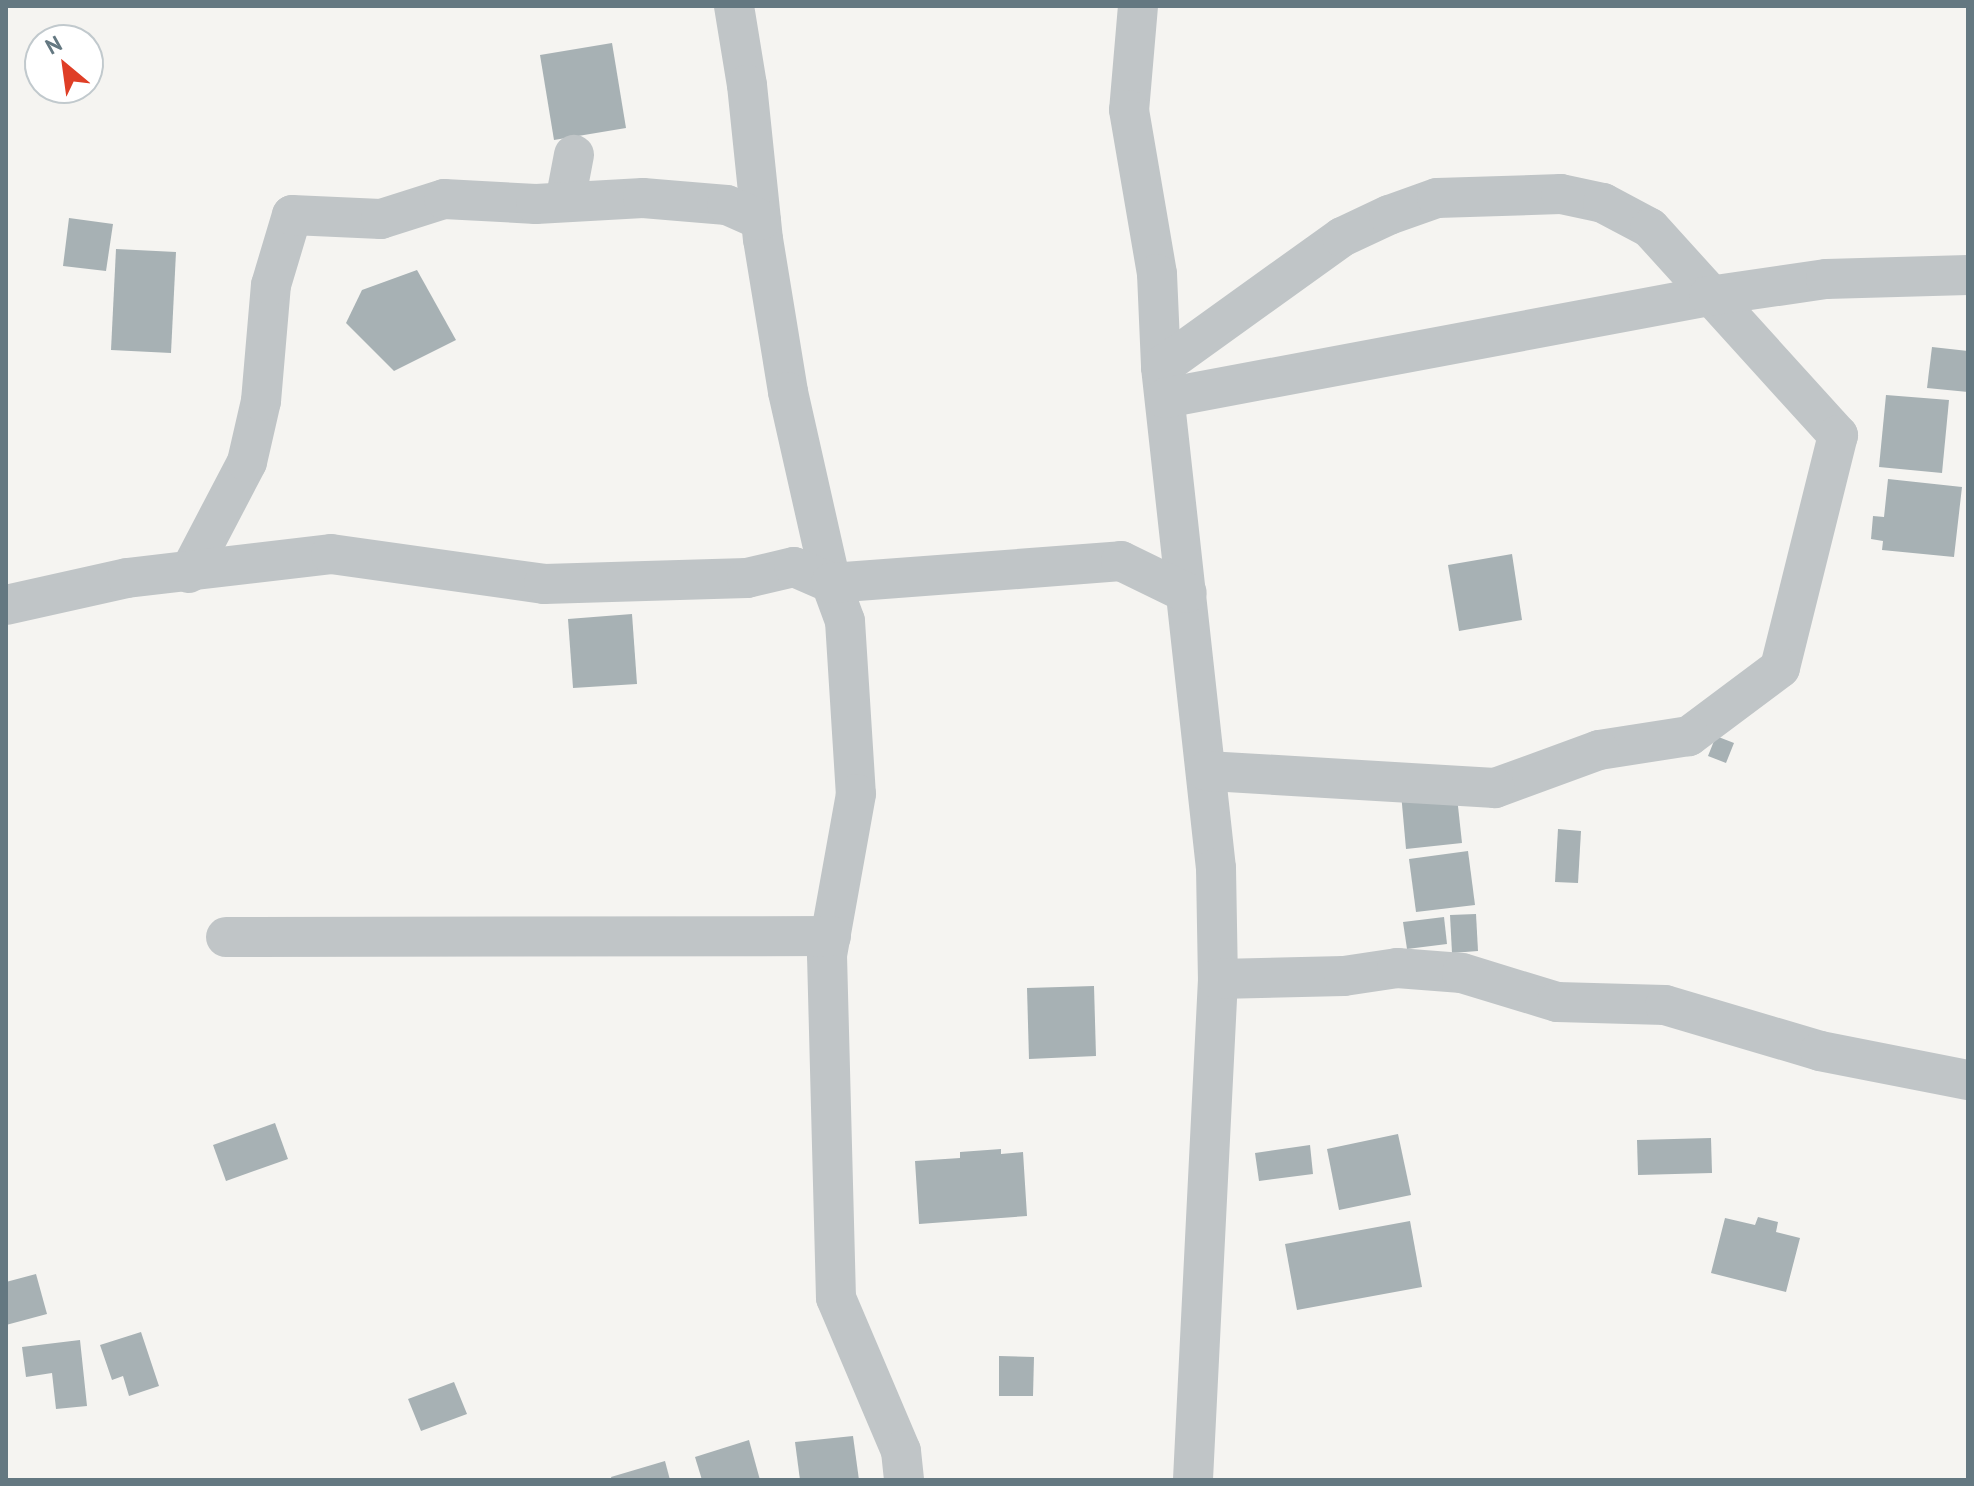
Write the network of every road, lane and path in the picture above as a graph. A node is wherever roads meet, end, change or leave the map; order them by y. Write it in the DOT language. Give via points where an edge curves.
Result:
graph roads {
  1 [pos="734,6"];
  2 [pos="1138,6"];
  3 [pos="574,155"];
  4 [pos="565,202"];
  5 [pos="761,220"];
  6 [pos="1968,275"];
  7 [pos="1709,296"];
  8 [pos="1163,382"];
  9 [pos="189,573"];
  10 [pos="831,583"];
  11 [pos="1187,593"];
  12 [pos="6,605"];
  13 [pos="1206,771"];
  14 [pos="831,936"];
  15 [pos="226,937"];
  16 [pos="1218,979"];
  17 [pos="1968,1080"];
  18 [pos="904,1480"];
  19 [pos="1193,1480"];
  1 -- 5 [label="street"];
  2 -- 8 [label="street" via="1129,110 1157,274"];
  3 -- 4 [label="street"];
  4 -- 5 [label="street" via="643,198 727,205"];
  4 -- 9 [label="street" via="444,199 381,219 292,215 271,285 261,401 247,462"];
  5 -- 10 [label="street" via="788,392"];
  6 -- 7 [label="street" via="1826,279"];
  7 -- 8 [label="street"];
  7 -- 8 [label="street" via="1650,228 1603,203 1561,194 1437,198 1342,237"];
  7 -- 13 [label="street" via="1838,435 1780,668 1689,736 1599,750 1495,788"];
  8 -- 11 [label="street"];
  9 -- 10 [label="street" via="331,554 544,584 747,578 794,567"];
  9 -- 12 [label="street" via="127,578"];
  10 -- 11 [label="street" via="1121,561"];
  10 -- 14 [label="street" via="845,621 856,794"];
  11 -- 13 [label="street"];
  13 -- 16 [label="street" via="1216,868"];
  14 -- 15 [label="street"];
  14 -- 18 [label="street" via="827,955 836,1298 901,1451"];
  16 -- 17 [label="street" via="1344,976 1397,968 1462,973 1557,1002 1665,1005 1820,1051"];
  16 -- 19 [label="street"];
}
